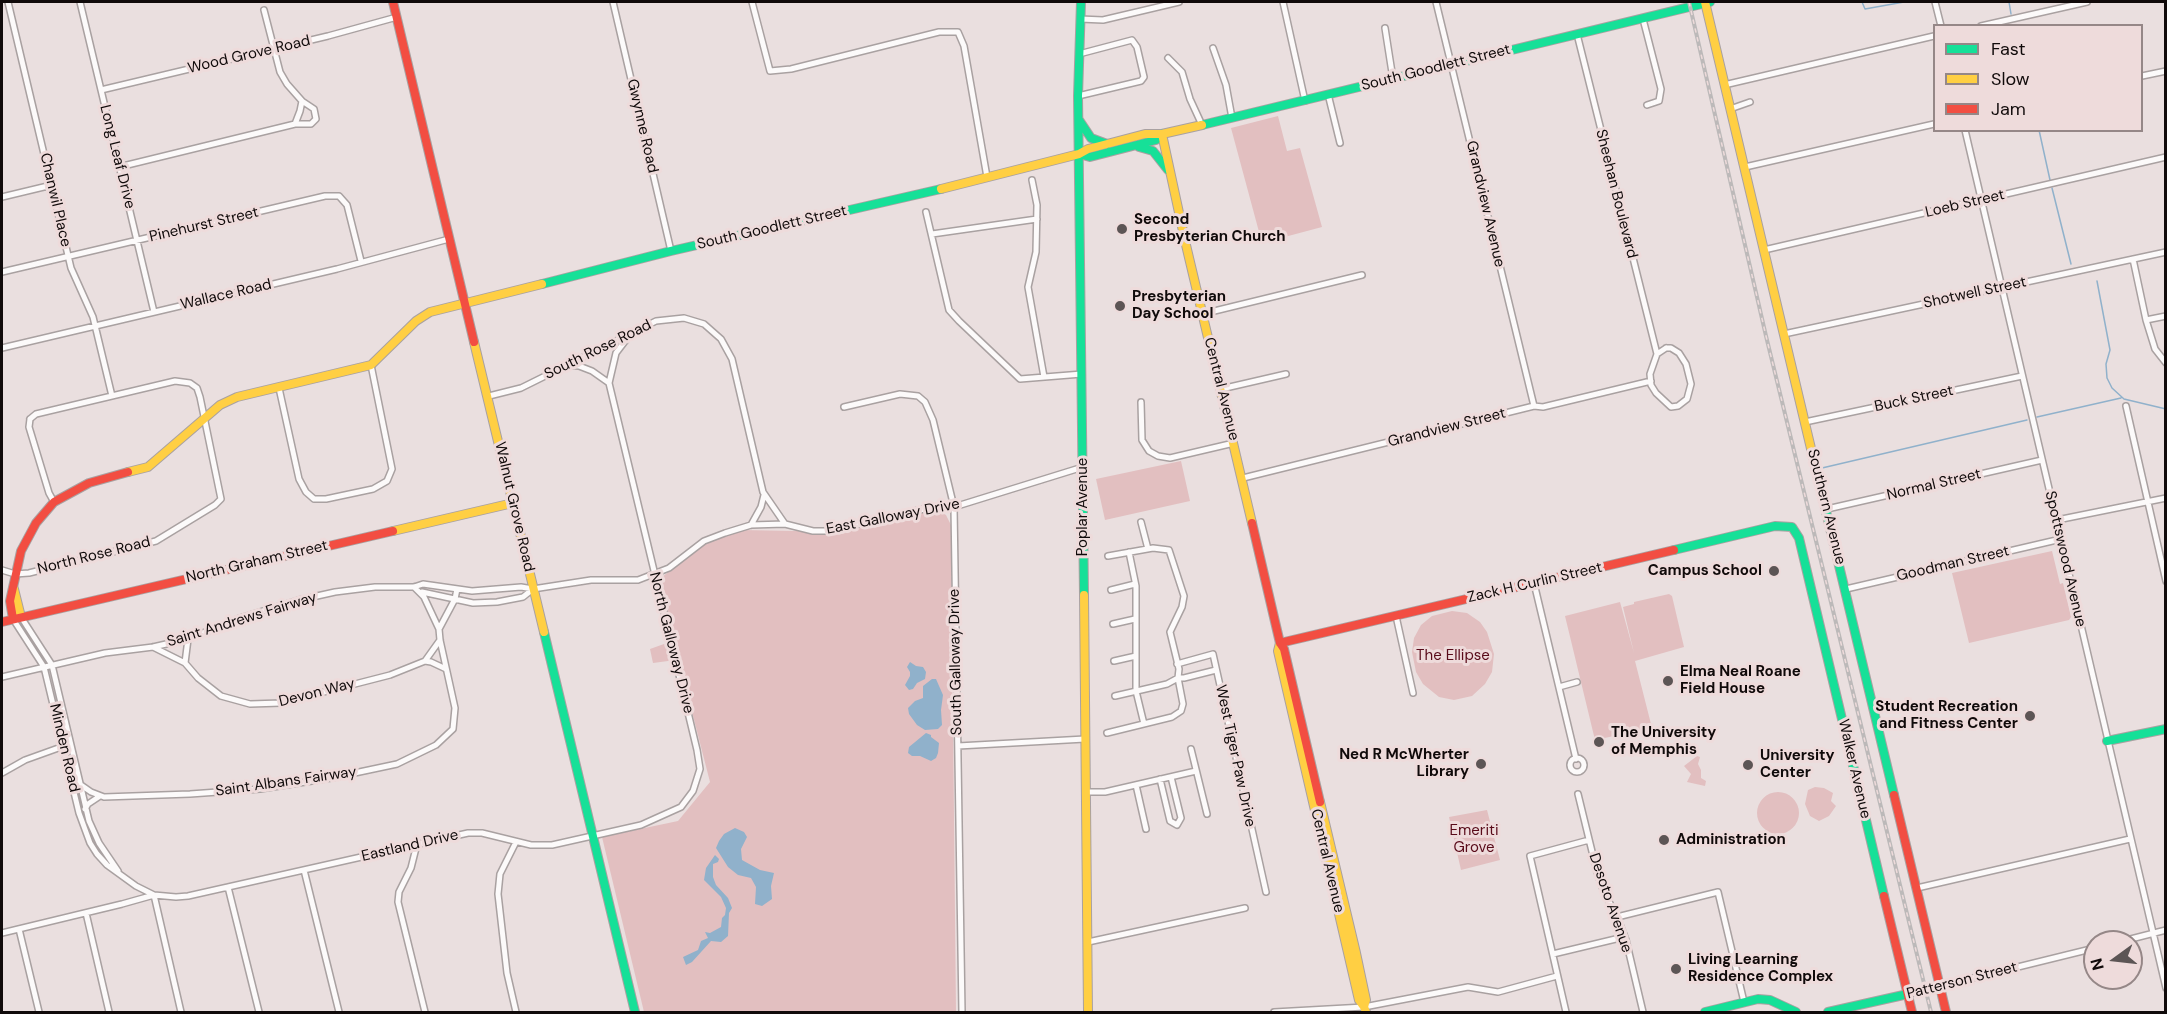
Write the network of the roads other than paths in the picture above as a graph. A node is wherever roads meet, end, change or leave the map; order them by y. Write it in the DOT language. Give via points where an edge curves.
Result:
graph roads {
  1 [pos="8,2"];
  2 [pos="80,2"];
  3 [pos="393,2"];
  4 [pos="613,2"];
  5 [pos="752,2"];
  6 [pos="1081,2"];
  7 [pos="1179,2"];
  8 [pos="1282,2"];
  9 [pos="1436,2"];
  10 [pos="1707,2"];
  11 [pos="1935,2"];
  12 [pos="2087,2"];
  13 [pos="1676,6"];
  14 [pos="264,10"];
  15 [pos="397,17"];
  16 [pos="1080,19"];
  17 [pos="1643,19"];
  18 [pos="1940,24"];
  19 [pos="1991,24"];
  20 [pos="1385,28"];
  21 [pos="1577,34"];
  22 [pos="1933,36"];
  23 [pos="1213,48"];
  24 [pos="274,49"];
  25 [pos="1079,54"];
  26 [pos="1168,58"];
  27 [pos="1452,65"];
  28 [pos="2166,71"];
  29 [pos="2143,76"];
  30 [pos="1393,79"];
  31 [pos="1724,85"];
  32 [pos="100,90"];
  33 [pos="1328,94"];
  34 [pos="1078,96"];
  35 [pos="302,101"];
  36 [pos="1305,101"];
  37 [pos="1750,102"];
  38 [pos="1647,105"];
  39 [pos="1730,109"];
  40 [pos="1078,118"];
  41 [pos="1232,118"];
  42 [pos="295,124"];
  43 [pos="1933,124"];
  44 [pos="1202,125"];
  45 [pos="1965,132"];
  46 [pos="1162,134"];
  47 [pos="1340,142"];
  48 [pos="1107,144"];
  49 [pos="1136,146"];
  50 [pos="1079,154"];
  51 [pos="2166,157"];
  52 [pos="119,167"];
  53 [pos="1745,167"];
  54 [pos="987,177"];
  55 [pos="1032,180"];
  56 [pos="1173,182"];
  57 [pos="52,185"];
  58 [pos="2,197"];
  59 [pos="1981,200"];
  60 [pos="926,212"];
  61 [pos="1037,219"];
  62 [pos="932,234"];
  63 [pos="449,239"];
  64 [pos="137,240"];
  65 [pos="1764,250"];
  66 [pos="671,251"];
  67 [pos="2166,252"];
  68 [pos="69,257"];
  69 [pos="2133,259"];
  70 [pos="361,261"];
  71 [pos="2,272"];
  72 [pos="1362,275"];
  73 [pos="2001,287"];
  74 [pos="466,303"];
  75 [pos="154,312"];
  76 [pos="1202,314"];
  77 [pos="2166,316"];
  78 [pos="2146,320"];
  79 [pos="95,326"];
  80 [pos="632,332"];
  81 [pos="1784,334"];
  82 [pos="2,348"];
  83 [pos="1657,354"];
  84 [pos="2166,363"];
  85 [pos="370,365"];
  86 [pos="567,365"];
  87 [pos="1082,374"];
  88 [pos="1286,374"];
  89 [pos="2022,376"];
  90 [pos="1044,377"];
  91 [pos="1651,381"];
  92 [pos="609,383"];
  93 [pos="279,388"];
  94 [pos="1221,389"];
  95 [pos="112,396"];
  96 [pos="489,396"];
  97 [pos="1141,402"];
  98 [pos="1534,406"];
  99 [pos="2126,406"];
  100 [pos="844,407"];
  101 [pos="204,417"];
  102 [pos="1805,422"];
  103 [pos="1234,443"];
  104 [pos="2042,460"];
  105 [pos="1083,467"];
  106 [pos="1243,478"];
  107 [pos="764,495"];
  108 [pos="2166,498"];
  109 [pos="54,502"];
  110 [pos="2147,502"];
  111 [pos="513,503"];
  112 [pos="954,507"];
  113 [pos="1827,509"];
  114 [pos="2057,520"];
  115 [pos="1141,522"];
  116 [pos="785,524"];
  117 [pos="751,525"];
  118 [pos="1792,528"];
  119 [pos="2061,539"];
  120 [pos="1148,549"];
  121 [pos="1129,552"];
  122 [pos="1108,556"];
  123 [pos="2,570"];
  124 [pos="15,574"];
  125 [pos="654,574"];
  126 [pos="2166,581"];
  127 [pos="1534,583"];
  128 [pos="1135,584"];
  129 [pos="414,587"];
  130 [pos="457,589"];
  131 [pos="1846,589"];
  132 [pos="533,590"];
  133 [pos="1111,590"];
  134 [pos="455,600"];
  135 [pos="1396,616"];
  136 [pos="17,618"];
  137 [pos="1135,619"];
  138 [pos="2,622"];
  139 [pos="1113,624"];
  140 [pos="440,629"];
  141 [pos="188,639"];
  142 [pos="440,640"];
  143 [pos="1280,643"];
  144 [pos="153,647"];
  145 [pos="1136,656"];
  146 [pos="424,661"];
  147 [pos="1114,661"];
  148 [pos="185,663"];
  149 [pos="1177,664"];
  150 [pos="52,665"];
  151 [pos="44,667"];
  152 [pos="446,669"];
  153 [pos="1216,670"];
  154 [pos="2,677"];
  155 [pos="1178,678"];
  156 [pos="1577,682"];
  157 [pos="1559,687"];
  158 [pos="1136,691"];
  159 [pos="1413,693"];
  160 [pos="1115,696"];
  161 [pos="1144,724"];
  162 [pos="2166,729"];
  163 [pos="1107,733"];
  164 [pos="1084,739"];
  165 [pos="2107,741"];
  166 [pos="64,746"];
  167 [pos="958,746"];
  168 [pos="1191,749"];
  169 [pos="1576,759"];
  170 [pos="1196,771"];
  171 [pos="2,773"];
  172 [pos="1171,777"];
  173 [pos="1160,779"];
  174 [pos="81,784"];
  175 [pos="1136,785"];
  176 [pos="1086,792"];
  177 [pos="1578,794"];
  178 [pos="100,796"];
  179 [pos="86,808"];
  180 [pos="79,813"];
  181 [pos="1207,814"];
  182 [pos="1146,829"];
  183 [pos="592,836"];
  184 [pos="2130,838"];
  185 [pos="1589,840"];
  186 [pos="516,842"];
  187 [pos="417,844"];
  188 [pos="304,870"];
  189 [pos="118,872"];
  190 [pos="228,887"];
  191 [pos="1917,888"];
  192 [pos="1266,892"];
  193 [pos="154,894"];
  194 [pos="1245,908"];
  195 [pos="86,913"];
  196 [pos="1617,917"];
  197 [pos="19,929"];
  198 [pos="2166,930"];
  199 [pos="2,933"];
  200 [pos="2153,933"];
  201 [pos="1624,936"];
  202 [pos="2143,936"];
  203 [pos="1088,942"];
  204 [pos="2083,951"];
  205 [pos="1553,954"];
  206 [pos="1557,976"];
  207 [pos="1940,987"];
  208 [pos="2166,988"];
  209 [pos="1908,994"];
  210 [pos="1744,1002"];
  211 [pos="1365,1010"];
  212 [pos="39,1012"];
  213 [pos="109,1012"];
  214 [pos="181,1012"];
  215 [pos="259,1012"];
  216 [pos="339,1012"];
  217 [pos="425,1012"];
  218 [pos="516,1012"];
  219 [pos="635,1012"];
  220 [pos="962,1012"];
  221 [pos="1088,1012"];
  222 [pos="1274,1012"];
  223 [pos="1566,1012"];
  224 [pos="1643,1012"];
  225 [pos="1705,1012"];
  226 [pos="1796,1012"];
  227 [pos="1828,1012"];
  228 [pos="1912,1012"];
  229 [pos="1946,1012"];
  1 -- 57 [label="street, Chanwil Place"];
  2 -- 32 [label="street, Long Leaf Drive"];
  3 -- 15 [label="main road, Walnut Grove Road"];
  4 -- 66 [label="street, Gwynne Road"];
  5 -- 54 [label="street" via="770,71 939,32 958,32 964,46"];
  6 -- 16 [label="main road, Poplar Avenue"];
  7 -- 16 [label="street" via="1103,20"];
  8 -- 36 [label="street"];
  9 -- 27 [label="street, Grandview Avenue"];
  10 -- 13 [label="main road, South Goodlett Street"];
  10 -- 31 [label="main road, Southern Avenue"];
  11 -- 18 [label="street"];
  12 -- 19 [label="street"];
  13 -- 17 [label="main road, South Goodlett Street"];
  14 -- 24 [label="street"];
  15 -- 24 [label="street, Wood Grove Road"];
  15 -- 63 [label="main road, Walnut Grove Road"];
  16 -- 25 [label="main road, Poplar Avenue"];
  17 -- 21 [label="main road, South Goodlett Street"];
  17 -- 38 [label="street" via="1661,89 1659,101"];
  20 -- 30 [label="street"];
  21 -- 27 [label="main road, South Goodlett Street"];
  21 -- 83 [label="street, Sheehan Boulevard"];
  22 -- 31 [label="street"];
  23 -- 41 [label="street"];
  24 -- 32 [label="street, Wood Grove Road"];
  24 -- 35 [label="street" via="283,78"];
  25 -- 34 [label="main road, Poplar Avenue"];
  25 -- 34 [label="street" via="1132,40 1144,77 1141,81"];
  26 -- 44 [label="street" via="1182,72"];
  27 -- 30 [label="main road, South Goodlett Street"];
  27 -- 98 [label="street, Grandview Avenue"];
  28 -- 29 [label="street"];
  30 -- 33 [label="main road, South Goodlett Street"];
  31 -- 39 [label="main road, Southern Avenue"];
  32 -- 52 [label="street, Long Leaf Drive"];
  33 -- 36 [label="main road, South Goodlett Street"];
  33 -- 47 [label="street"];
  34 -- 40 [label="main road, Poplar Avenue"];
  35 -- 42 [label="street"];
  35 -- 42 [label="street" via="314,109 316,119"];
  36 -- 41 [label="main road, South Goodlett Street"];
  37 -- 39 [label="street"];
  39 -- 53 [label="main road, Southern Avenue"];
  40 -- 48 [label="main road" via="1092,138"];
  40 -- 50 [label="main road, Poplar Avenue"];
  41 -- 44 [label="main road, South Goodlett Street"];
  42 -- 52 [label="street"];
  43 -- 53 [label="street"];
  44 -- 46 [label="main road, South Goodlett Street"];
  45 -- 59 [label="street, Spottswood Avenue"];
  46 -- 48 [label="main road, South Goodlett Street"];
  46 -- 49 [label="main road, South Goodlett Street"];
  46 -- 56 [label="main road, Central Avenue"];
  48 -- 50 [label="main road, South Goodlett Street"];
  49 -- 50 [label="main road, South Goodlett Street" via="1090,157"];
  49 -- 56 [label="main road" via="1153,151"];
  50 -- 54 [label="main road, South Goodlett Street"];
  50 -- 87 [label="main road, Poplar Avenue"];
  51 -- 59 [label="street, Loeb Street"];
  52 -- 64 [label="street, Long Leaf Drive"];
  53 -- 65 [label="main road, Southern Avenue"];
  54 -- 66 [label="main road, South Goodlett Street"];
  55 -- 61 [label="street"];
  56 -- 76 [label="main road, Central Avenue"];
  57 -- 58 [label="street"];
  57 -- 68 [label="street, Chanwil Place"];
  59 -- 65 [label="street, Loeb Street"];
  59 -- 73 [label="street, Spottswood Avenue"];
  60 -- 62 [label="street"];
  61 -- 62 [label="street"];
  61 -- 90 [label="street" via="1036,252 1028,287"];
  62 -- 90 [label="street" via="950,310 1020,379"];
  63 -- 70 [label="street, Wallace Road"];
  63 -- 74 [label="main road, Walnut Grove Road"];
  64 -- 68 [label="street, Pinehurst Street"];
  64 -- 70 [label="street, Pinehurst Street" via="339,196 347,205"];
  64 -- 75 [label="street, Long Leaf Drive"];
  65 -- 81 [label="main road, Southern Avenue"];
  66 -- 74 [label="main road, South Goodlett Street"];
  67 -- 69 [label="street, Shotwell Street"];
  68 -- 71 [label="street, Pinehurst Street"];
  68 -- 79 [label="street, Chanwil Place"];
  69 -- 73 [label="street, Shotwell Street"];
  69 -- 78 [label="street"];
  70 -- 75 [label="street, Wallace Road"];
  72 -- 76 [label="street"];
  73 -- 81 [label="street, Shotwell Street"];
  73 -- 89 [label="street, Spottswood Avenue"];
  74 -- 85 [label="main road, South Goodlett Street" via="430,312 416,321"];
  74 -- 96 [label="main road, Walnut Grove Road"];
  75 -- 79 [label="street, Wallace Road"];
  76 -- 94 [label="main road, Central Avenue"];
  77 -- 78 [label="street"];
  78 -- 84 [label="street" via="2155,348"];
  79 -- 82 [label="street, Wallace Road"];
  79 -- 95 [label="street, Chanwil Place"];
  80 -- 86 [label="street, South Rose Road"];
  80 -- 92 [label="street, North Galloway Drive" via="616,352"];
  80 -- 107 [label="street, South Rose Road" via="657,321 684,318 704,324 721,339 732,359"];
  81 -- 102 [label="main road, Southern Avenue"];
  83 -- 91 [label="street, Sheehan Boulevard"];
  83 -- 91 [label="street" via="1666,348 1679,353 1688,371 1691,390 1683,402 1671,407 1660,399"];
  85 -- 93 [label="main road"];
  85 -- 93 [label="street" via="392,468 387,482 373,489 326,499 314,499 306,492 299,479"];
  86 -- 92 [label="street" via="592,371"];
  86 -- 96 [label="street, South Rose Road" via="521,388"];
  87 -- 90 [label="street"];
  87 -- 105 [label="main road, Poplar Avenue"];
  88 -- 94 [label="street"];
  89 -- 102 [label="street, Buck Street"];
  89 -- 104 [label="street, Spottswood Avenue"];
  91 -- 98 [label="street, Grandview Street" via="1543,408"];
  92 -- 125 [label="street, North Galloway Drive"];
  93 -- 101 [label="main road" via="237,397"];
  94 -- 103 [label="main road, Central Avenue"];
  95 -- 101 [label="street" via="183,381 197,388"];
  95 -- 109 [label="street" via="28,417"];
  96 -- 111 [label="main road, Walnut Grove Road"];
  97 -- 103 [label="street" via="1142,440 1158,456 1170,458"];
  98 -- 106 [label="street, Grandview Street"];
  99 -- 110 [label="street"];
  100 -- 112 [label="street, South Galloway Drive" via="900,394 918,396 925,402"];
  101 -- 109 [label="main road" via="148,467 89,483"];
  101 -- 124 [label="street, North Rose Road" via="221,498 215,505 156,541"];
  102 -- 113 [label="main road, Southern Avenue"];
  103 -- 106 [label="main road, Central Avenue"];
  104 -- 113 [label="street, Normal Street"];
  104 -- 114 [label="street, Spottswood Avenue"];
  105 -- 112 [label="street, East Galloway Drive"];
  105 -- 164 [label="main road, Poplar Avenue"];
  106 -- 143 [label="main road, Central Avenue"];
  107 -- 116 [label="street, South Rose Road"];
  107 -- 117 [label="street"];
  108 -- 110 [label="street"];
  109 -- 124 [label="main road" via="27,537"];
  110 -- 114 [label="street"];
  110 -- 126 [label="street"];
  111 -- 132 [label="main road, Walnut Grove Road"];
  111 -- 136 [label="main road, North Graham Street"];
  112 -- 116 [label="street, East Galloway Drive" via="924,509 828,531"];
  112 -- 167 [label="street, South Galloway Drive"];
  113 -- 131 [label="main road, Southern Avenue"];
  114 -- 119 [label="street, Spottswood Avenue"];
  115 -- 120 [label="street"];
  116 -- 117 [label="street, East Galloway Drive"];
  117 -- 125 [label="street, East Galloway Drive" via="704,541 669,568"];
  118 -- 127 [label="main road, Zack H Curlin Street" via="1775,526"];
  118 -- 209 [label="main road, Walker Avenue" via="1799,538"];
  119 -- 131 [label="street, Goodman Street"];
  119 -- 165 [label="street, Spottswood Avenue"];
  120 -- 121 [label="street"];
  120 -- 149 [label="street" via="1169,550 1184,596 1170,632"];
  121 -- 122 [label="street"];
  121 -- 128 [label="street"];
  123 -- 124 [label="street"];
  124 -- 136 [label="main road"];
  125 -- 132 [label="street, East Galloway Drive" via="632,581 591,580"];
  125 -- 183 [label="street, North Galloway Drive" via="700,769 693,791 681,807 641,825"];
  127 -- 135 [label="main road, Zack H Curlin Street"];
  127 -- 157 [label="street"];
  128 -- 133 [label="street"];
  128 -- 137 [label="street"];
  129 -- 130 [label="street, Saint Andrews Fairway" via="423,584"];
  129 -- 134 [label="street, Saint Andrews Fairway" via="425,594"];
  129 -- 140 [label="street, Saint Albans Fairway" via="424,597"];
  129 -- 141 [label="street, Saint Andrews Fairway" via="375,587 298,600"];
  130 -- 132 [label="street, Saint Andrews Fairway"];
  130 -- 134 [label="street, Saint Albans Fairway"];
  131 -- 191 [label="main road, Southern Avenue"];
  132 -- 134 [label="street, Saint Andrews Fairway" via="523,597 497,602"];
  132 -- 183 [label="main road, Walnut Grove Road"];
  134 -- 140 [label="street, Saint Albans Fairway"];
  135 -- 143 [label="main road, Zack H Curlin Street"];
  135 -- 159 [label="street"];
  136 -- 138 [label="main road, North Graham Street"];
  136 -- 150 [label="street, Minden Road"];
  136 -- 151 [label="street, Minden Road"];
  137 -- 139 [label="street"];
  137 -- 145 [label="street"];
  140 -- 142 [label="street, Saint Albans Fairway"];
  141 -- 144 [label="street, Saint Andrews Fairway"];
  141 -- 148 [label="street"];
  142 -- 146 [label="street"];
  142 -- 152 [label="street, Saint Albans Fairway"];
  143 -- 211 [label="main road, Central Avenue" via="1356,953"];
  144 -- 148 [label="street, Devon Way"];
  144 -- 150 [label="street, Saint Andrews Fairway"];
  145 -- 147 [label="street"];
  145 -- 158 [label="street"];
  146 -- 148 [label="street, Devon Way" via="390,675 273,704 227,698 212,690"];
  146 -- 152 [label="street"];
  149 -- 153 [label="street, West Tiger Paw Drive" via="1213,654"];
  149 -- 155 [label="street"];
  150 -- 151 [label="street, Saint Andrews Fairway"];
  150 -- 174 [label="street, Minden Road"];
  151 -- 154 [label="street, Saint Andrews Fairway"];
  151 -- 166 [label="street, Minden Road"];
  152 -- 178 [label="street, Saint Albans Fairway" via="455,708 453,729 436,745 397,764 260,789"];
  153 -- 155 [label="street"];
  153 -- 192 [label="street, West Tiger Paw Drive"];
  155 -- 158 [label="street"];
  155 -- 161 [label="street" via="1181,711"];
  156 -- 157 [label="street"];
  157 -- 169 [label="street"];
  158 -- 160 [label="street"];
  158 -- 161 [label="street"];
  161 -- 163 [label="street"];
  162 -- 165 [label="main road"];
  164 -- 167 [label="street"];
  164 -- 176 [label="main road, Poplar Avenue"];
  165 -- 184 [label="street, Spottswood Avenue"];
  166 -- 171 [label="street"];
  166 -- 180 [label="street, Minden Road"];
  167 -- 220 [label="street, South Galloway Drive"];
  168 -- 170 [label="street"];
  170 -- 172 [label="street"];
  170 -- 181 [label="street"];
  172 -- 173 [label="street"];
  172 -- 173 [label="street" via="1181,818 1177,825 1170,821"];
  173 -- 175 [label="street"];
  174 -- 178 [label="street"];
  174 -- 179 [label="street, Minden Road"];
  175 -- 176 [label="street"];
  175 -- 182 [label="street"];
  176 -- 203 [label="main road, Poplar Avenue"];
  177 -- 185 [label="street, Desoto Avenue"];
  178 -- 179 [label="street"];
  179 -- 180 [label="street"];
  179 -- 189 [label="street, Minden Road" via="96,838"];
  180 -- 189 [label="street, Minden Road" via="97,854"];
  183 -- 186 [label="street, Eastland Drive" via="545,845"];
  183 -- 219 [label="main road, Walnut Grove Road"];
  184 -- 191 [label="street"];
  184 -- 200 [label="street, Spottswood Avenue"];
  185 -- 196 [label="street, Desoto Avenue" via="1597,872"];
  185 -- 205 [label="street" via="1530,856"];
  186 -- 187 [label="street, Eastland Drive" via="474,832"];
  186 -- 218 [label="street" via="500,874 498,894 507,973"];
  187 -- 188 [label="street, Eastland Drive"];
  187 -- 217 [label="street" via="398,902"];
  188 -- 190 [label="street, Eastland Drive"];
  188 -- 216 [label="street"];
  189 -- 193 [label="street, Minden Road"];
  190 -- 193 [label="street, Eastland Drive" via="183,897"];
  190 -- 215 [label="street"];
  191 -- 207 [label="main road, Southern Avenue"];
  193 -- 195 [label="street"];
  193 -- 214 [label="street"];
  194 -- 203 [label="street"];
  195 -- 197 [label="street"];
  195 -- 213 [label="street"];
  196 -- 201 [label="street, Desoto Avenue"];
  196 -- 210 [label="street" via="1718,891"];
  197 -- 199 [label="street"];
  197 -- 212 [label="street"];
  198 -- 200 [label="street"];
  200 -- 202 [label="street"];
  200 -- 208 [label="street, Spottswood Avenue"];
  201 -- 205 [label="street"];
  201 -- 224 [label="street, Desoto Avenue"];
  203 -- 221 [label="main road, Poplar Avenue"];
  204 -- 207 [label="street, Patterson Street"];
  205 -- 206 [label="street"];
  206 -- 211 [label="street" via="1498,992 1468,987"];
  206 -- 223 [label="street"];
  207 -- 209 [label="street, Patterson Street"];
  207 -- 229 [label="main road, Southern Avenue"];
  209 -- 227 [label="main road, Patterson Street"];
  209 -- 228 [label="main road, Walker Avenue"];
  210 -- 225 [label="main road"];
  210 -- 226 [label="main road" via="1770,1000"];
  211 -- 222 [label="street"];
}
